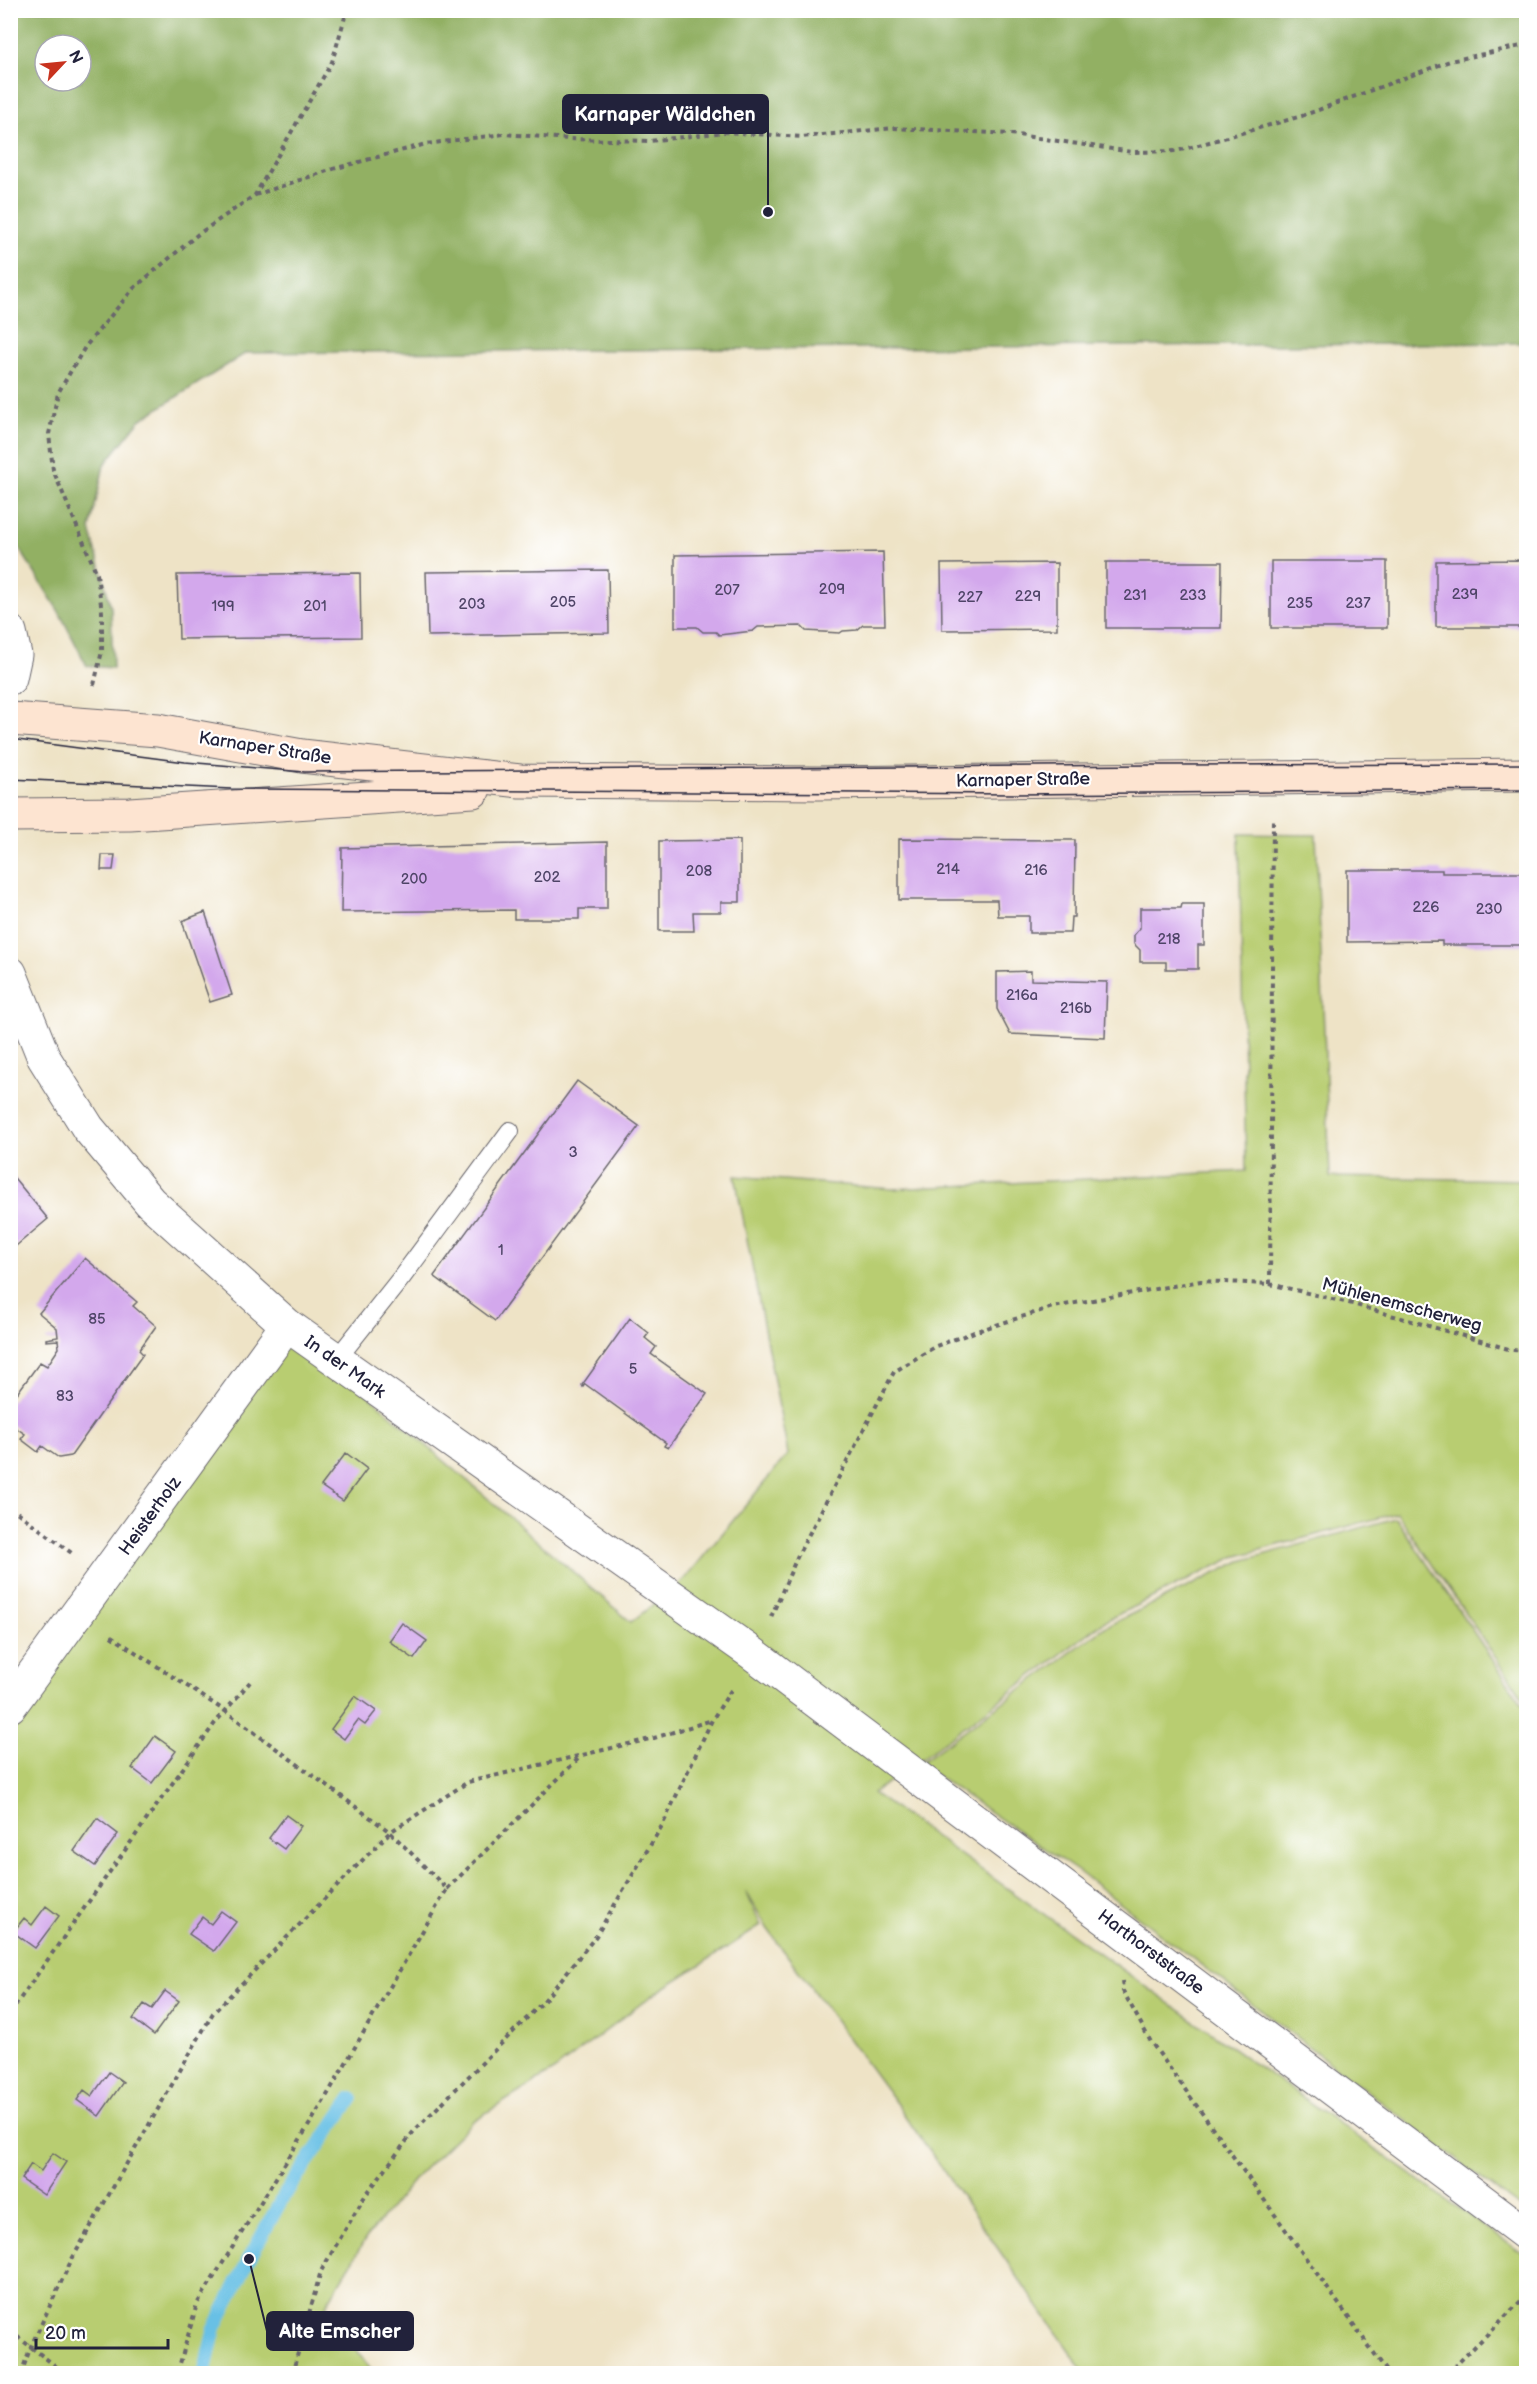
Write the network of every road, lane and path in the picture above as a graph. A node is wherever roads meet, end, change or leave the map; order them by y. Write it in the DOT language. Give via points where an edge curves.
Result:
graph roads {
  1 [pos="347,10"];
  2 [pos="1527,45"];
  3 [pos="255,195"];
  4 [pos="10,632"];
  5 [pos="10,678"];
  6 [pos="10,719"];
  7 [pos="85,724"];
  8 [pos="1527,775"];
  9 [pos="1274,777"];
  10 [pos="520,781"];
  11 [pos="10,815"];
  12 [pos="10,973"];
  13 [pos="510,1131"];
  14 [pos="1270,1284"];
  15 [pos="287,1326"];
  16 [pos="1527,1352"];
  17 [pos="336,1360"];
  18 [pos="10,1507"];
  19 [pos="105,1577"];
  20 [pos="78,1614"];
  21 [pos="763,1662"];
  22 [pos="250,1682"];
  23 [pos="10,1706"];
  24 [pos="225,1711"];
  25 [pos="582,1755"];
  26 [pos="390,1832"];
  27 [pos="447,1889"];
  28 [pos="1110,1922"];
  29 [pos="10,2013"];
  30 [pos="1527,2234"];
  31 [pos="1527,2296"];
  32 [pos="10,2331"];
  33 [pos="31,2346"];
  34 [pos="21,2373"];
  35 [pos="66,2373"];
  36 [pos="177,2373"];
  37 [pos="291,2373"];
  38 [pos="1389,2373"];
  39 [pos="1447,2373"];
  1 -- 3 [label="path" via="332,62"];
  2 -- 3 [label="path" via="1449,61 1302,116 1177,151 1132,152 1011,134 894,128 802,137 724,132 650,141 504,134 426,144"];
  3 -- 7 [label="path" via="196,235 133,288 85,347 58,393 49,434 53,470 97,574 102,612 102,651"];
  4 -- 5 [label="street" via="15,655"];
  6 -- 7 [label="main road, Karnaper Straße"];
  7 -- 10 [label="main road, Karnaper Straße" via="158,730 302,756"];
  8 -- 9 [label="main road, Karnaper Straße"];
  9 -- 10 [label="main road, Karnaper Straße" via="818,783"];
  9 -- 14 [label="path"];
  10 -- 11 [label="main road, Karnaper Straße" via="473,791 130,814"];
  12 -- 15 [label="street, In der Mark" via="44,1058 88,1128 150,1202"];
  13 -- 17 [label="lane"];
  14 -- 16 [label="path, Mühlenemscherweg"];
  14 -- 21 [label="path, Mühlenemscherweg" via="1202,1281 1053,1307 936,1346 894,1372 798,1555 772,1614"];
  15 -- 17 [label="street, In der Mark"];
  15 -- 19 [label="street, Heisterholz"];
  17 -- 21 [label="street, In der Mark"];
  18 -- 19 [label="path"];
  19 -- 20 [label="street, Heisterholz"];
  20 -- 23 [label="street, Heisterholz"];
  20 -- 24 [label="path"];
  21 -- 28 [label="street, Harthorststraße"];
  22 -- 24 [label="path"];
  24 -- 26 [label="path"];
  24 -- 29 [label="path"];
  25 -- 26 [label="path" via="468,1782"];
  25 -- 27 [label="path"];
  25 -- 37 [label="path" via="712,1720 663,1824 596,1936 543,2002 414,2131 365,2196 321,2271"];
  26 -- 27 [label="path"];
  26 -- 33 [label="path" via="213,2013 72,2259"];
  27 -- 36 [label="path" via="319,2109 197,2304"];
  28 -- 30 [label="street, Harthorststraße"];
  28 -- 38 [label="path" via="1124,1991 1151,2042"];
  31 -- 39 [label="path"];
  32 -- 33 [label="path"];
  33 -- 34 [label="path"];
  33 -- 35 [label="path"];
}
